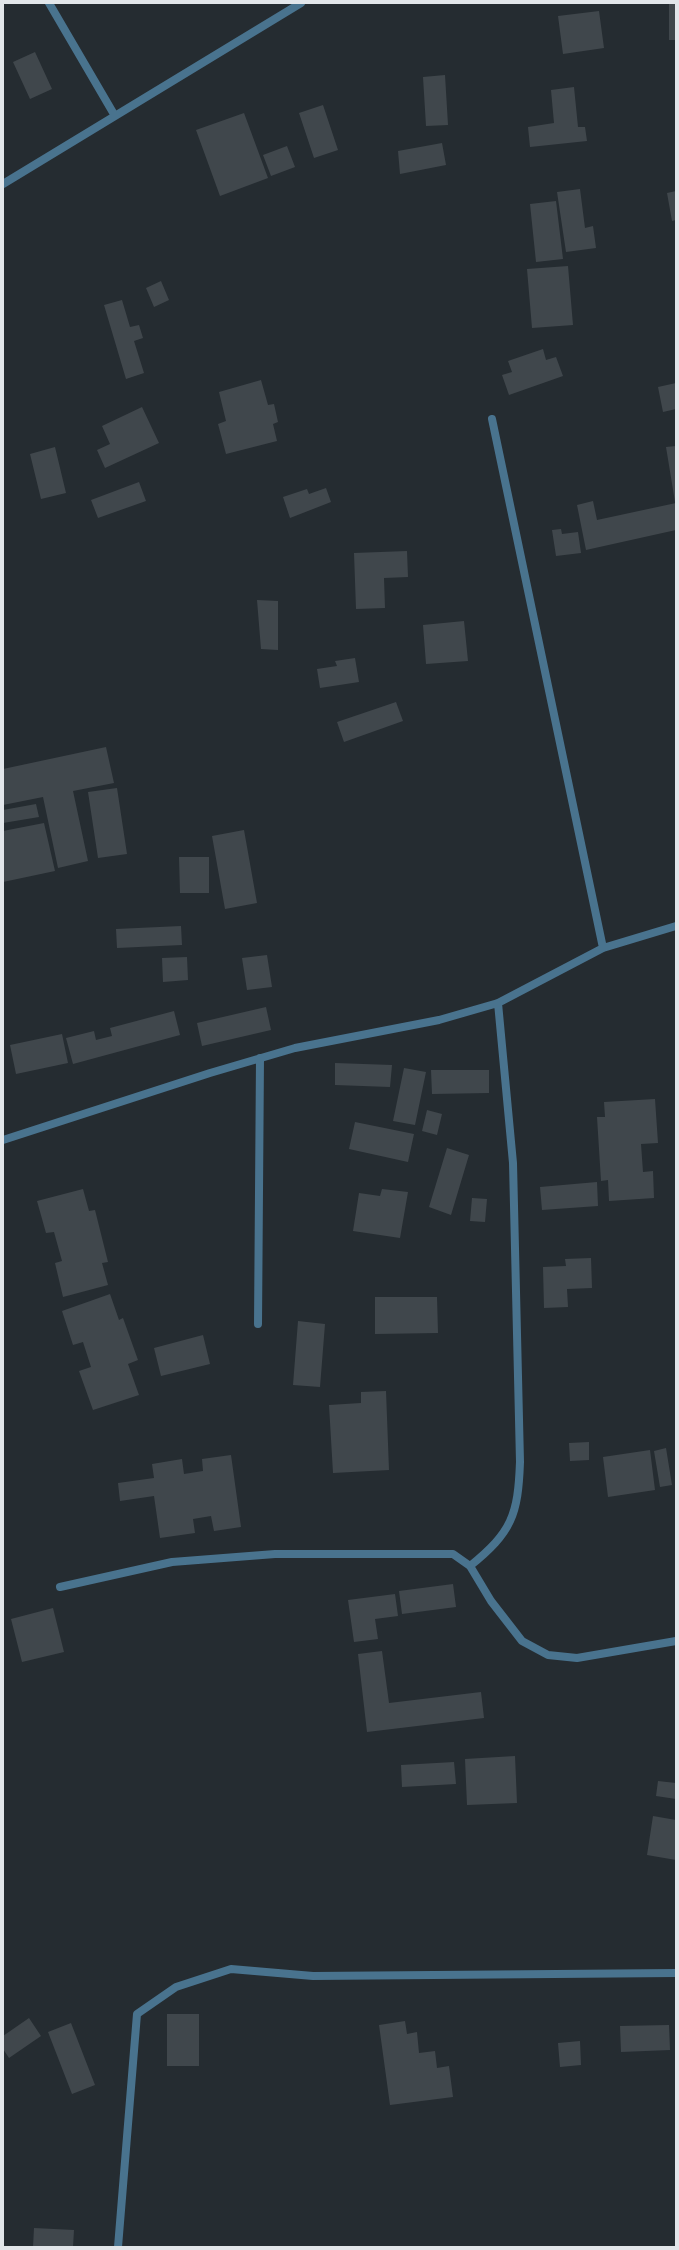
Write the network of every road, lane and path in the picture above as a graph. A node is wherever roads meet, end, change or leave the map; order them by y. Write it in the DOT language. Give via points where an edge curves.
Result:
graph roads {
  1 [pos="49,3"];
  2 [pos="301,3"];
  3 [pos="115,116"];
  4 [pos="3,184"];
  5 [pos="492,419"];
  6 [pos="676,926"];
  7 [pos="603,948"];
  8 [pos="498,1003"];
  9 [pos="260,1058"];
  10 [pos="3,1140"];
  11 [pos="258,1324"];
  12 [pos="470,1566"];
  13 [pos="60,1588"];
  14 [pos="676,1641"];
  15 [pos="676,1973"];
  16 [pos="118,2247"];
  1 -- 3 [label="street"];
  2 -- 3 [label="street"];
  3 -- 4 [label="street"];
  5 -- 7 [label="street"];
  6 -- 7 [label="street"];
  7 -- 8 [label="street"];
  8 -- 9 [label="street" via="439,1020 295,1048"];
  8 -- 12 [label="street" via="513,1163 519,1497 506,1530 493,1546"];
  9 -- 10 [label="street"];
  9 -- 11 [label="street"];
  12 -- 13 [label="street" via="452,1554 275,1554 172,1562"];
  12 -- 14 [label="street" via="491,1601 522,1641 548,1655 577,1658"];
  15 -- 16 [label="street" via="313,1976 230,1969 176,1987 137,2014"];
}
